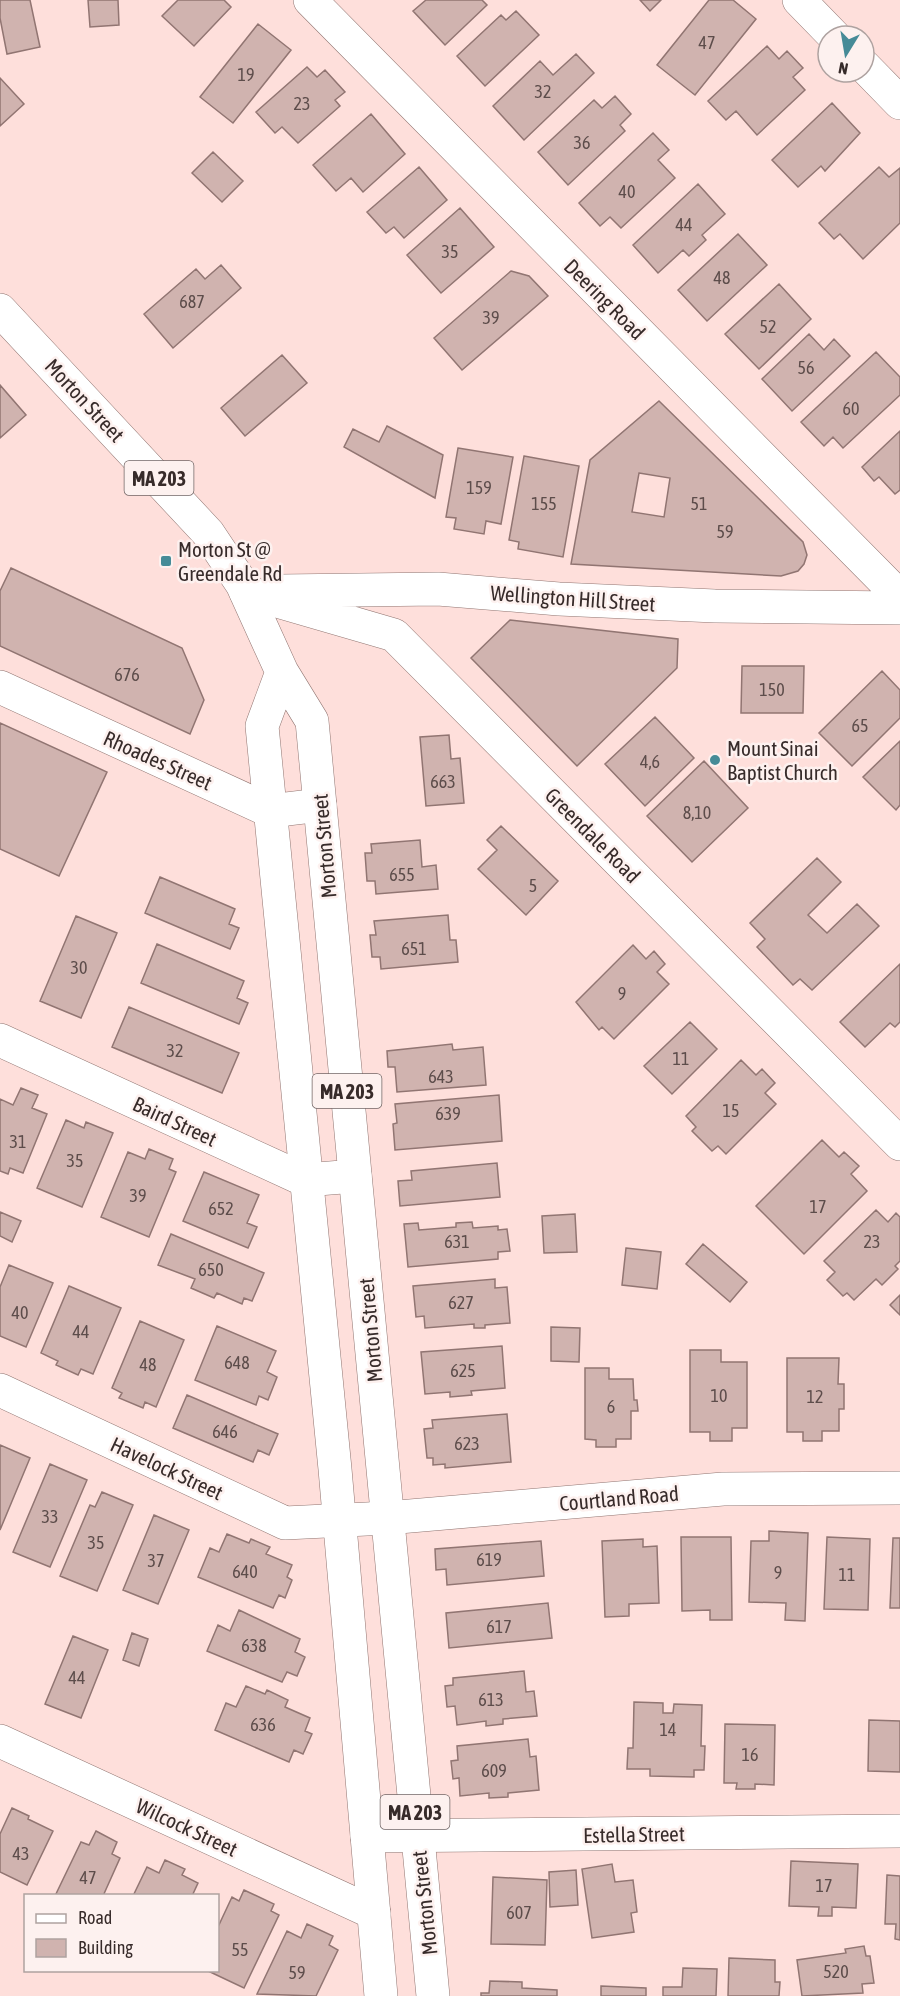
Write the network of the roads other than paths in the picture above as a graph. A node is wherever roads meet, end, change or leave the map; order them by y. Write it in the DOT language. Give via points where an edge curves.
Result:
graph roads {
  1 [pos="310,0"];
  2 [pos="799,0"];
  3 [pos="822,24"];
  4 [pos="876,78"];
  5 [pos="900,103"];
  6 [pos="0,310"];
  7 [pos="246,592"];
  8 [pos="900,597"];
  9 [pos="900,608"];
  10 [pos="282,672"];
  11 [pos="0,687"];
  12 [pos="320,805"];
  13 [pos="270,811"];
  14 [pos="0,1040"];
  15 [pos="900,1144"];
  16 [pos="355,1176"];
  17 [pos="305,1180"];
  18 [pos="0,1390"];
  19 [pos="900,1488"];
  20 [pos="387,1518"];
  21 [pos="339,1521"];
  22 [pos="0,1740"];
  23 [pos="900,1831"];
  24 [pos="417,1835"];
  25 [pos="367,1836"];
  26 [pos="374,1913"];
  27 [pos="381,1996"];
  28 [pos="433,1996"];
  1 -- 8 [label="main road, Deering Road"];
  2 -- 3 [label="main road"];
  4 -- 5 [label="main road"];
  6 -- 7 [label="main road, Morton Street / MA 203" via="208,533"];
  7 -- 9 [label="main road, Wellington Hill Street" via="438,589 704,605"];
  7 -- 10 [label="main road, Morton Street / MA 203"];
  7 -- 15 [label="main road, Greendale Road" via="394,635"];
  10 -- 12 [label="main road, Morton Street / MA 203" via="312,721"];
  10 -- 13 [label="main road, MA 203" via="262,726"];
  11 -- 13 [label="main road, Rhoades Street"];
  12 -- 13 [label="main road"];
  12 -- 16 [label="main road, Morton Street / MA 203"];
  13 -- 17 [label="main road, MA 203"];
  14 -- 17 [label="main road, Baird Street"];
  16 -- 17 [label="main road, Baird Street"];
  16 -- 20 [label="main road, Morton Street / MA 203"];
  17 -- 21 [label="main road, MA 203"];
  18 -- 21 [label="main road, Havelock Street" via="285,1523"];
  19 -- 20 [label="main road, Courtland Road" via="723,1489"];
  20 -- 21 [label="main road, Courtland Road"];
  20 -- 24 [label="main road, Morton Street / MA 203"];
  21 -- 25 [label="main road, MA 203"];
  22 -- 26 [label="main road, Wilcock Street"];
  23 -- 24 [label="main road, Estella Street"];
  24 -- 25 [label="main road, Estella Street"];
  24 -- 28 [label="main road, Morton Street / MA 203"];
  25 -- 26 [label="main road, MA 203"];
  26 -- 27 [label="main road, MA 203"];
}
